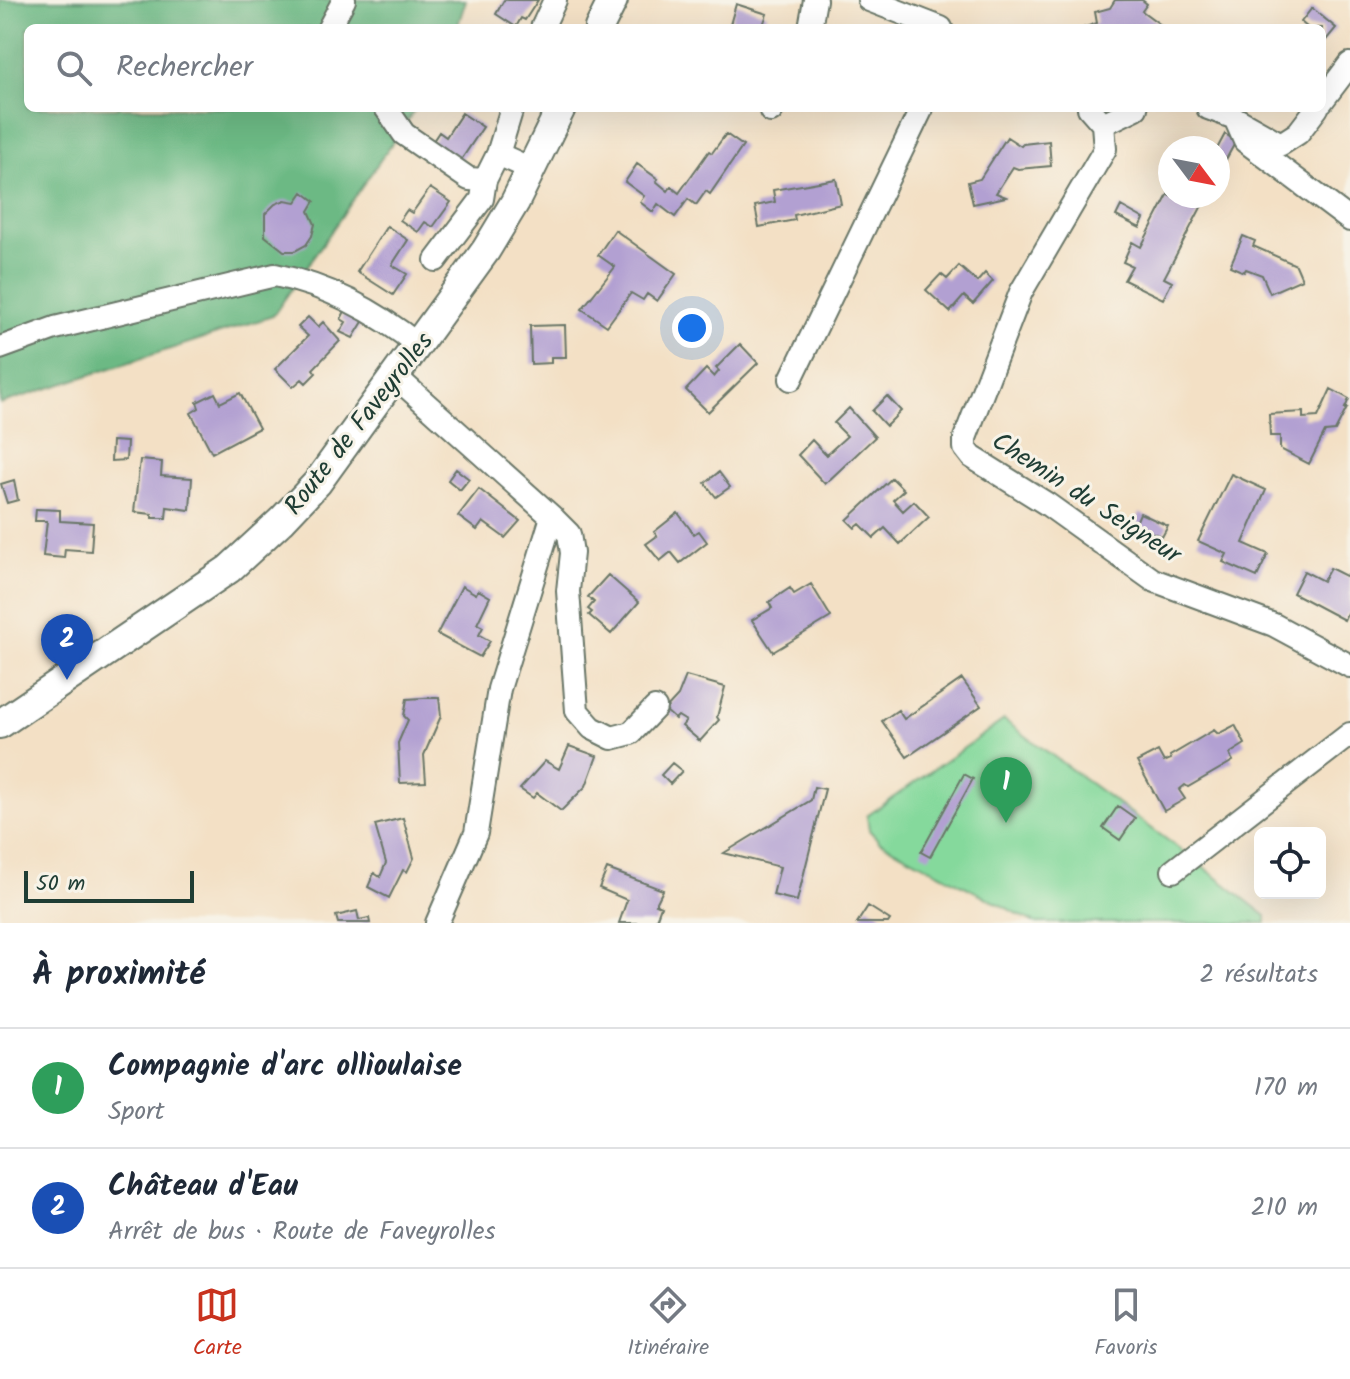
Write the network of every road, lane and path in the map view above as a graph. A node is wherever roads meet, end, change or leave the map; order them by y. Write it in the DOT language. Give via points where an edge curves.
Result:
graph roads {
  1 [pos="344,0"];
  2 [pos="555,0"];
  3 [pos="613,0"];
  4 [pos="815,0"];
  5 [pos="869,0"];
  6 [pos="331,24"];
  7 [pos="544,24"];
  8 [pos="601,24"];
  9 [pos="811,24"];
  10 [pos="931,24"];
  11 [pos="1350,64"];
  12 [pos="1326,96"];
  13 [pos="389,112"];
  14 [pos="511,112"];
  15 [pos="559,112"];
  16 [pos="920,112"];
  17 [pos="1116,112"];
  18 [pos="1219,112"];
  19 [pos="1314,112"];
  20 [pos="1096,116"];
  21 [pos="1235,118"];
  22 [pos="498,154"];
  23 [pos="531,169"];
  24 [pos="485,180"];
  25 [pos="1350,220"];
  26 [pos="436,260"];
  27 [pos="419,346"];
  28 [pos="0,348"];
  29 [pos="396,377"];
  30 [pos="791,379"];
  31 [pos="552,517"];
  32 [pos="1350,666"];
  33 [pos="655,708"];
  34 [pos="0,724"];
  35 [pos="1350,734"];
  36 [pos="1173,871"];
  37 [pos="437,923"];
  1 -- 6 [label="street"];
  2 -- 7 [label="street"];
  3 -- 8 [label="main road"];
  4 -- 9 [label="street"];
  5 -- 10 [label="street"];
  11 -- 12 [label="street"];
  13 -- 24 [label="street" via="404,134 469,179"];
  14 -- 22 [label="street"];
  15 -- 23 [label="main road, Route de Faveyrolles"];
  16 -- 30 [label="street"];
  17 -- 20 [label="street"];
  18 -- 21 [label="street"];
  19 -- 21 [label="street" via="1281,144"];
  20 -- 32 [label="street, Chemin du Seigneur" via="1105,149 1021,292 965,448 1153,580 1274,625"];
  21 -- 25 [label="street" via="1245,141"];
  22 -- 23 [label="street"];
  22 -- 24 [label="street"];
  23 -- 27 [label="main road, Route de Faveyrolles" via="486,250"];
  24 -- 26 [label="street" via="482,199"];
  27 -- 28 [label="street" via="355,303 311,283 275,275 55,328"];
  27 -- 29 [label="main road, Route de Faveyrolles"];
  29 -- 31 [label="street"];
  29 -- 34 [label="main road, Route de Faveyrolles" via="317,483 229,569"];
  31 -- 33 [label="street" via="569,534 572,553 568,591 577,711 592,728 612,738 631,733"];
  31 -- 37 [label="street" via="499,689 476,833"];
  35 -- 36 [label="street"];
}
